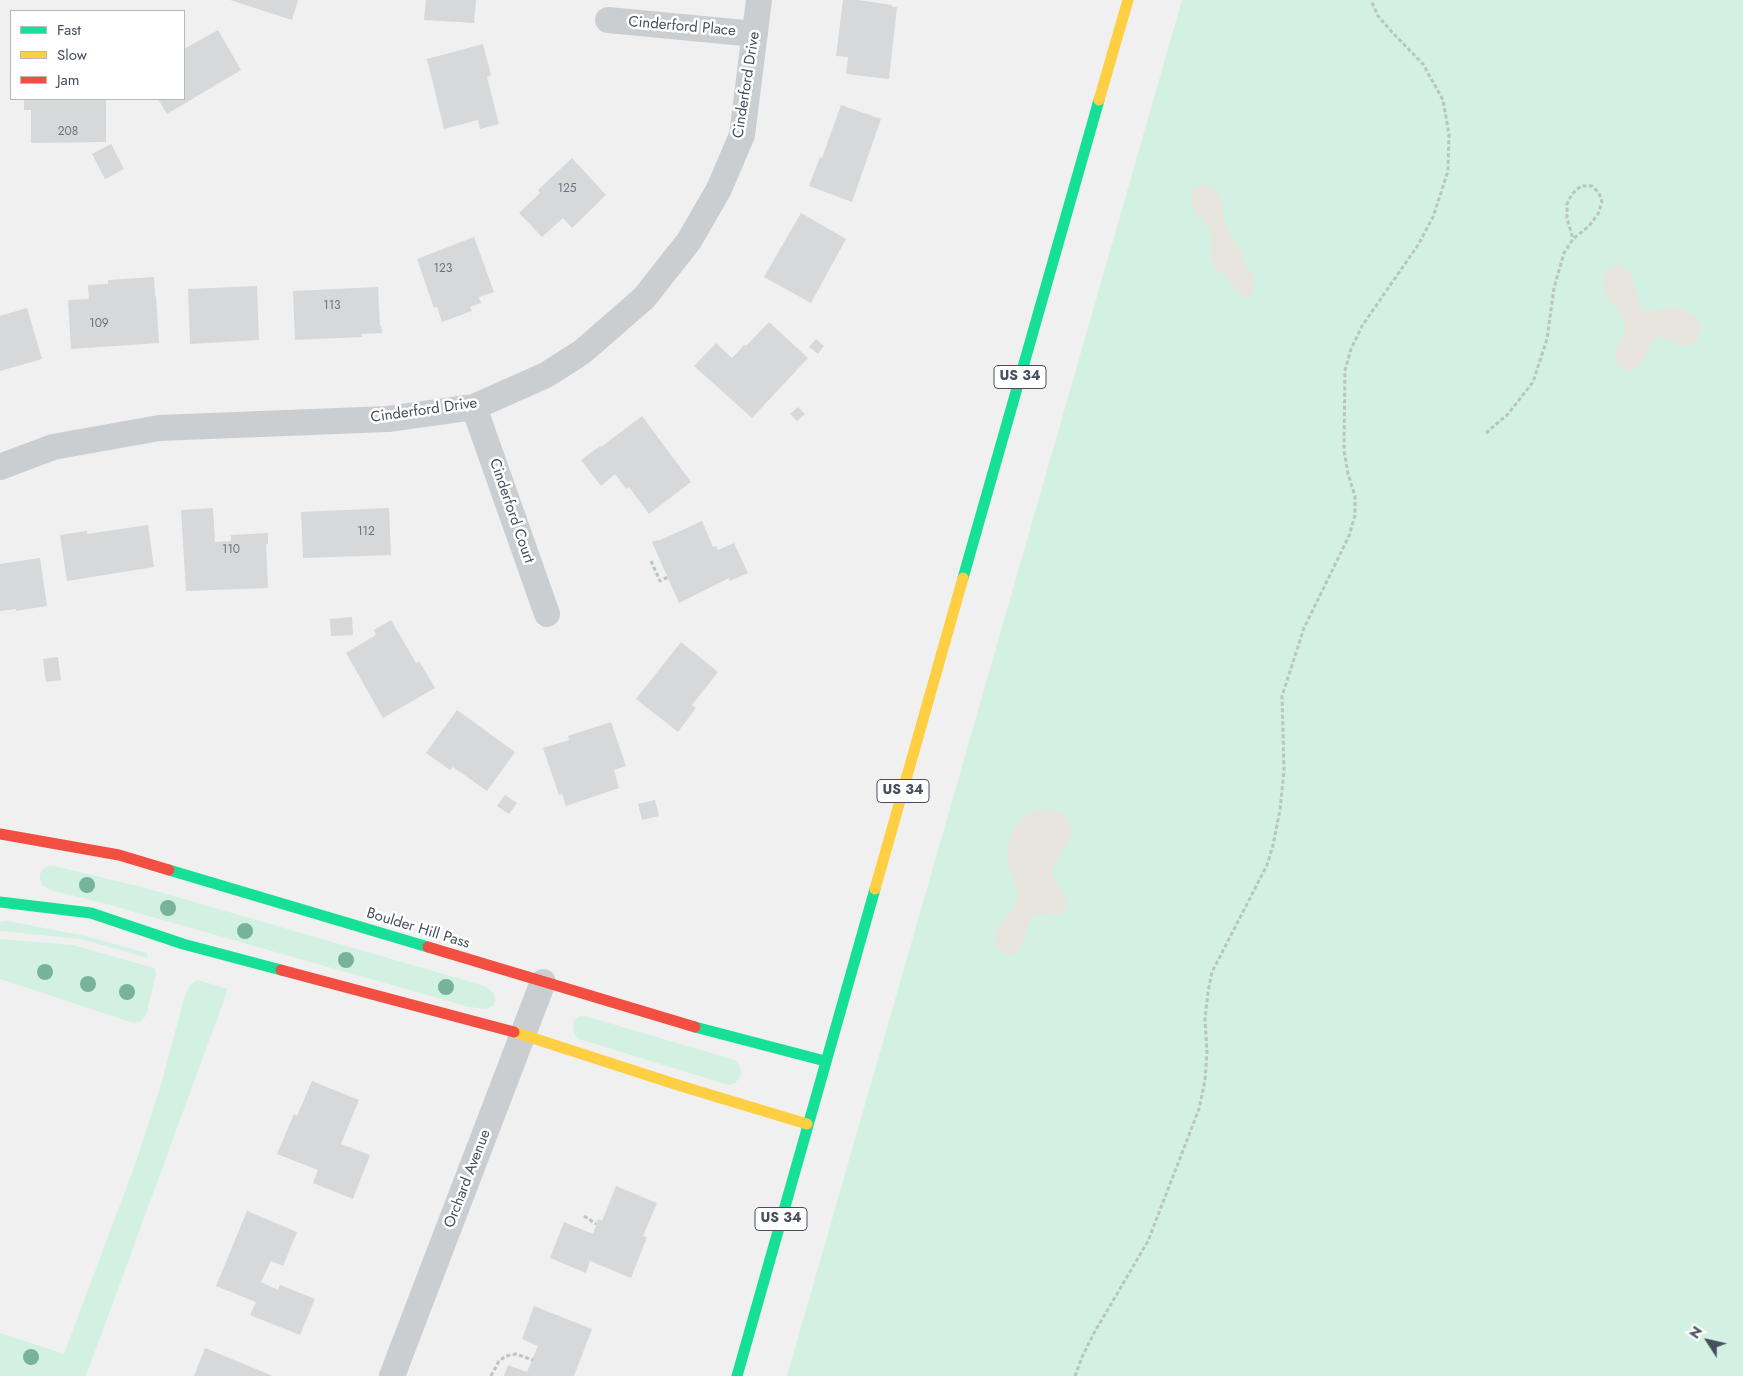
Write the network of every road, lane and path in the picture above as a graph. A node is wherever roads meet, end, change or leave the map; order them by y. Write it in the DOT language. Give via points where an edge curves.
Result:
graph roads {
  1 [pos="759,0"];
  2 [pos="1128,0"];
  3 [pos="1371,0"];
  4 [pos="608,20"];
  5 [pos="755,34"];
  6 [pos="1573,239"];
  7 [pos="474,407"];
  8 [pos="1486,433"];
  9 [pos="0,467"];
  10 [pos="651,561"];
  11 [pos="668,577"];
  12 [pos="547,614"];
  13 [pos="0,834"];
  14 [pos="0,902"];
  15 [pos="543,982"];
  16 [pos="524,1035"];
  17 [pos="825,1061"];
  18 [pos="808,1124"];
  19 [pos="584,1216"];
  20 [pos="596,1224"];
  21 [pos="533,1360"];
  22 [pos="392,1376"];
  23 [pos="491,1376"];
  24 [pos="737,1376"];
  25 [pos="1075,1376"];
  1 -- 5 [label="street, Cinderford Drive"];
  2 -- 17 [label="street, US 34"];
  3 -- 25 [label="path" via="1378,16 1423,64 1443,100 1449,134 1448,171 1418,245 1362,326 1351,349 1345,370 1344,450 1355,496 1355,515 1349,536 1304,628 1282,696 1284,770 1273,845 1267,865 1212,972 1206,1010 1205,1080 1199,1109 1148,1241 1094,1333"];
  4 -- 5 [label="street, Cinderford Place"];
  5 -- 7 [label="street, Cinderford Drive" via="742,135 719,189 689,241 644,298 582,352 546,375"];
  6 -- 6 [label="path" via="1598,214 1602,202 1599,192 1592,186 1581,186 1567,204"];
  6 -- 8 [label="path" via="1558,272 1547,339 1533,382 1508,414"];
  7 -- 9 [label="street, Cinderford Drive" via="388,420 159,428 53,447"];
  7 -- 12 [label="street, Cinderford Court"];
  10 -- 11 [label="path" via="660,581"];
  13 -- 15 [label="street, Boulder Hill Pass" via="118,855"];
  14 -- 16 [label="street" via="91,913 183,944"];
  15 -- 16 [label="street, Orchard Avenue"];
  15 -- 17 [label="street, Boulder Hill Pass"];
  16 -- 18 [label="street"];
  16 -- 22 [label="street, Orchard Avenue"];
  17 -- 18 [label="street, US 34"];
  18 -- 24 [label="street, US 34"];
  19 -- 20 [label="path"];
  21 -- 23 [label="path" via="516,1354 506,1356 499,1361"];
}
